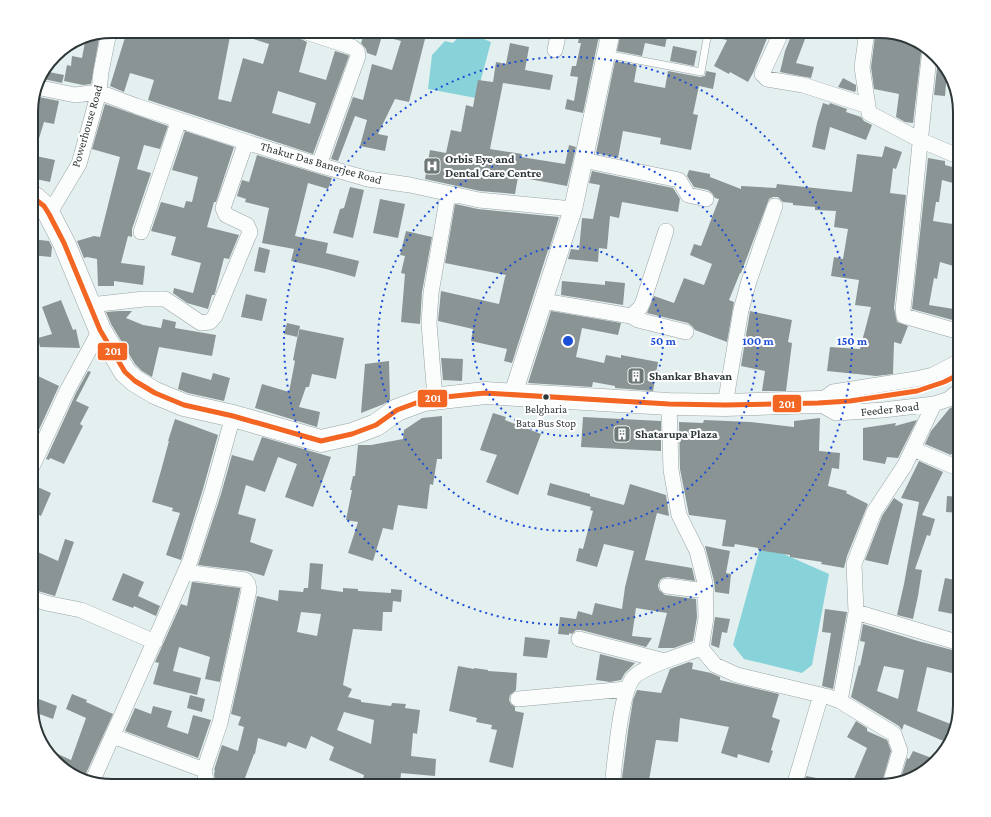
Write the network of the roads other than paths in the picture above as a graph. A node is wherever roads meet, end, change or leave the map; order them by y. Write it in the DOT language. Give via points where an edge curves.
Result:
graph roads {
  1 [pos="108,38"];
  2 [pos="323,38"];
  3 [pos="558,38"];
  4 [pos="609,38"];
  5 [pos="707,38"];
  6 [pos="779,38"];
  7 [pos="866,38"];
  8 [pos="555,50"];
  9 [pos="606,54"];
  10 [pos="929,57"];
  11 [pos="42,88"];
  12 [pos="98,92"];
  13 [pos="868,106"];
  14 [pos="179,120"];
  15 [pos="920,140"];
  16 [pos="246,142"];
  17 [pos="953,154"];
  18 [pos="583,160"];
  19 [pos="319,165"];
  20 [pos="448,194"];
  21 [pos="706,199"];
  22 [pos="38,201"];
  23 [pos="775,206"];
  24 [pos="573,209"];
  25 [pos="49,214"];
  26 [pos="666,231"];
  27 [pos="141,232"];
  28 [pos="542,302"];
  29 [pos="90,305"];
  30 [pos="631,316"];
  31 [pos="953,329"];
  32 [pos="100,330"];
  33 [pos="686,332"];
  34 [pos="953,365"];
  35 [pos="513,394"];
  36 [pos="953,396"];
  37 [pos="435,398"];
  38 [pos="850,401"];
  39 [pos="818,403"];
  40 [pos="669,404"];
  41 [pos="934,404"];
  42 [pos="725,405"];
  43 [pos="233,416"];
  44 [pos="913,449"];
  45 [pos="38,454"];
  46 [pos="953,466"];
  47 [pos="185,572"];
  48 [pos="667,586"];
  49 [pos="706,591"];
  50 [pos="38,600"];
  51 [pos="856,612"];
  52 [pos="579,639"];
  53 [pos="953,641"];
  54 [pos="155,642"];
  55 [pos="701,648"];
  56 [pos="665,661"];
  57 [pos="627,689"];
  58 [pos="821,695"];
  59 [pos="518,699"];
  60 [pos="840,701"];
  61 [pos="113,736"];
  62 [pos="204,770"];
  63 [pos="94,777"];
  64 [pos="892,778"];
  65 [pos="206,779"];
  66 [pos="613,779"];
  67 [pos="796,779"];
  1 -- 12 [label="street, Powerhouse Road"];
  2 -- 19 [label="street" via="352,48 357,51 358,56"];
  3 -- 8 [label="street"];
  4 -- 9 [label="street"];
  5 -- 9 [label="lane" via="701,72"];
  6 -- 13 [label="street" via="762,74 767,79 803,84"];
  7 -- 13 [label="street" via="862,67"];
  9 -- 18 [label="street"];
  10 -- 15 [label="street"];
  11 -- 12 [label="street" via="75,95"];
  12 -- 14 [label="street, Thakur Das Banerjee Road"];
  12 -- 25 [label="street, Powerhouse Road" via="79,164"];
  13 -- 15 [label="street" via="869,113"];
  14 -- 16 [label="street, Thakur Das Banerjee Road"];
  14 -- 27 [label="street"];
  15 -- 17 [label="street"];
  15 -- 31 [label="street" via="904,316"];
  16 -- 19 [label="street, Thakur Das Banerjee Road"];
  16 -- 29 [label="street" via="223,208 226,215 247,225 250,232 215,316 210,322 201,323 165,299 148,298"];
  18 -- 21 [label="street" via="679,180 688,195"];
  18 -- 24 [label="street"];
  19 -- 20 [label="street, Thakur Das Banerjee Road" via="368,179"];
  20 -- 24 [label="street, Thakur Das Banerjee Road" via="479,200"];
  20 -- 37 [label="street" via="431,293 429,323"];
  22 -- 25 [label="main road"];
  23 -- 42 [label="street" via="741,310"];
  24 -- 28 [label="street"];
  25 -- 29 [label="main road" via="64,242"];
  26 -- 30 [label="street" via="643,302"];
  28 -- 30 [label="street"];
  28 -- 35 [label="street"];
  29 -- 32 [label="main road"];
  30 -- 33 [label="street"];
  32 -- 43 [label="main road" via="125,372 135,381 184,405"];
  32 -- 45 [label="street" via="68,389"];
  34 -- 39 [label="street" via="933,375 916,379 833,392"];
  35 -- 37 [label="main road" via="485,393"];
  35 -- 40 [label="main road"];
  36 -- 41 [label="street, Feeder Road"];
  37 -- 43 [label="main road" via="397,410 376,425 321,441"];
  38 -- 39 [label="main road"];
  39 -- 41 [label="street, Feeder Road" via="836,413"];
  39 -- 42 [label="main road"];
  40 -- 42 [label="main road"];
  40 -- 49 [label="street" via="671,470 679,516 697,551"];
  41 -- 44 [label="street"];
  43 -- 47 [label="street" via="212,492"];
  44 -- 46 [label="street"];
  44 -- 51 [label="street" via="874,512 854,564"];
  47 -- 54 [label="street"];
  47 -- 62 [label="street" via="245,580 249,590 220,723"];
  48 -- 49 [label="street"];
  49 -- 55 [label="street" via="706,618"];
  50 -- 54 [label="street" via="81,610"];
  51 -- 53 [label="street"];
  51 -- 60 [label="street"];
  52 -- 56 [label="street"];
  54 -- 61 [label="street"];
  55 -- 56 [label="street"];
  55 -- 58 [label="street" via="715,665 737,675"];
  56 -- 57 [label="street" via="634,677"];
  57 -- 59 [label="street"];
  57 -- 66 [label="street"];
  58 -- 60 [label="street"];
  58 -- 67 [label="street"];
  60 -- 64 [label="street" via="894,734 900,751"];
  61 -- 62 [label="street"];
  61 -- 63 [label="street"];
  62 -- 65 [label="street"];
}
